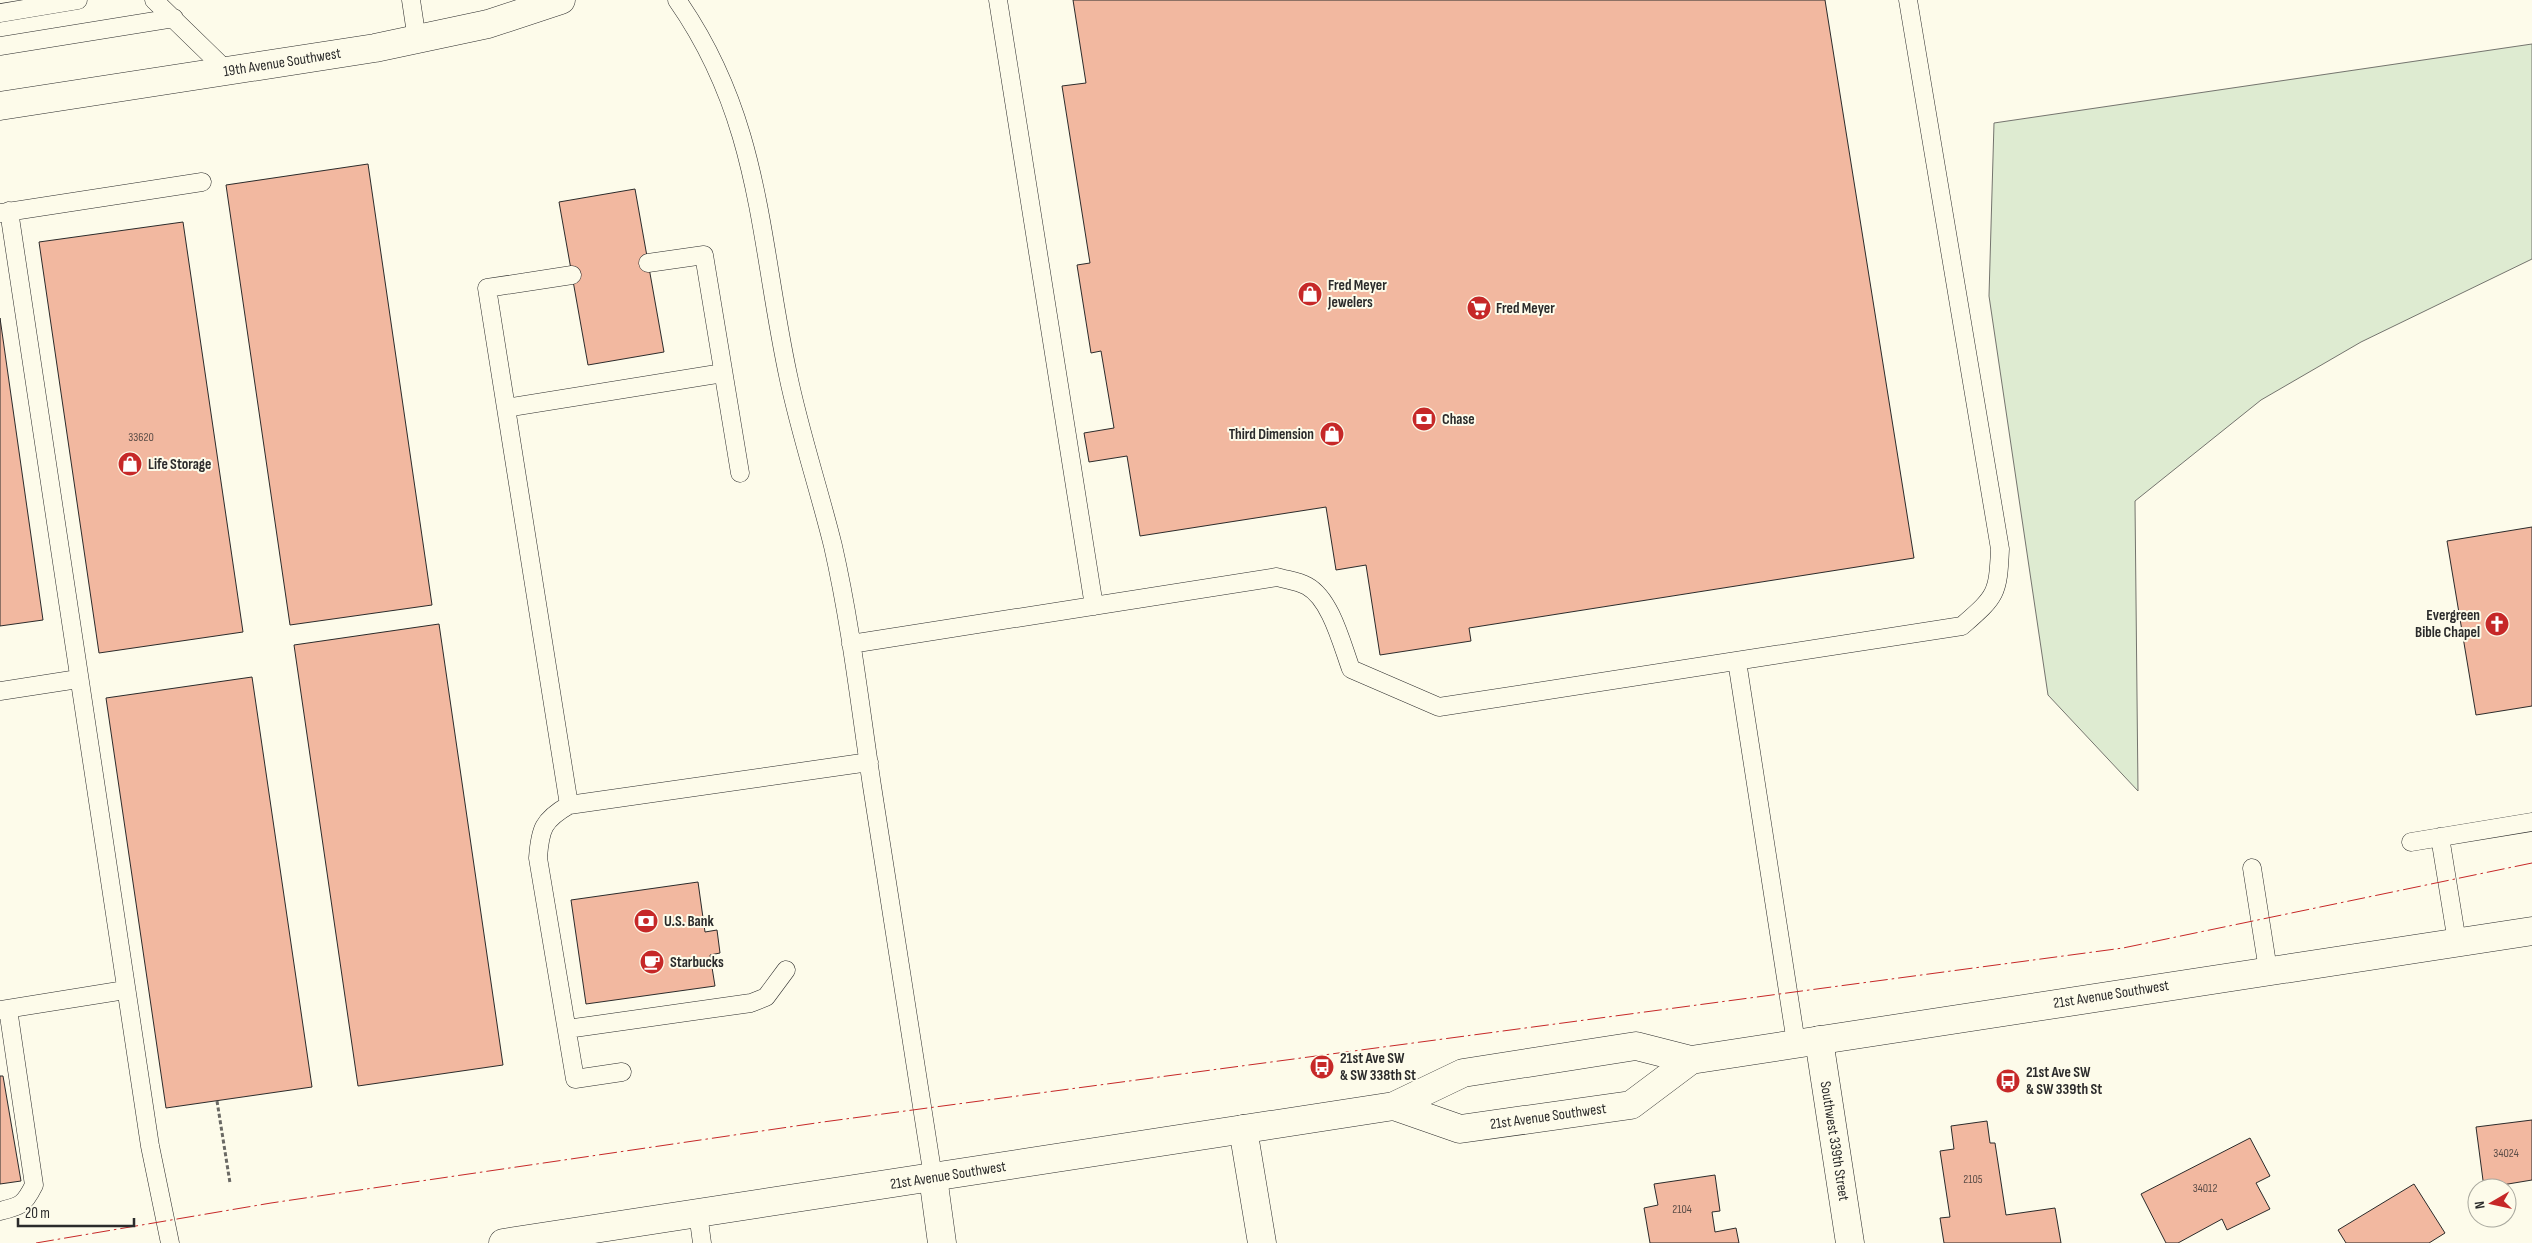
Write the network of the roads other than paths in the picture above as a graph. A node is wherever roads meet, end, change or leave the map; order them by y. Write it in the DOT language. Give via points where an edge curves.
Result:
graph roads {
  1 [pos="78,0"];
  2 [pos="154,0"];
  3 [pos="411,0"];
  4 [pos="561,0"];
  5 [pos="677,0"];
  6 [pos="998,0"];
  7 [pos="1908,0"];
  8 [pos="0,13"];
  9 [pos="174,18"];
  10 [pos="417,40"];
  11 [pos="0,46"];
  12 [pos="226,70"];
  13 [pos="0,106"];
  14 [pos="202,182"];
  15 [pos="5,212"];
  16 [pos="648,263"];
  17 [pos="572,275"];
  18 [pos="723,373"];
  19 [pos="506,408"];
  20 [pos="740,472"];
  21 [pos="1094,606"];
  22 [pos="851,644"];
  23 [pos="1737,661"];
  24 [pos="78,679"];
  25 [pos="0,691"];
  26 [pos="869,762"];
  27 [pos="569,805"];
  28 [pos="2532,822"];
  29 [pos="2440,837"];
  30 [pos="2411,842"];
  31 [pos="2252,868"];
  32 [pos="2532,931"];
  33 [pos="2457,942"];
  34 [pos="786,970"];
  35 [pos="2268,970"];
  36 [pos="126,990"];
  37 [pos="4,1009"];
  38 [pos="567,1029"];
  39 [pos="1808,1042"];
  40 [pos="1691,1060"];
  41 [pos="622,1072"];
  42 [pos="1394,1106"];
  43 [pos="1243,1129"];
  44 [pos="932,1177"];
  45 [pos="0,1211"];
  46 [pos="698,1213"];
  47 [pos="170,1243"];
  48 [pos="503,1243"];
  49 [pos="702,1243"];
  50 [pos="942,1243"];
  51 [pos="1262,1243"];
  52 [pos="1850,1243"];
  1 -- 8 [label="lane"];
  2 -- 9 [label="lane"];
  3 -- 10 [label="lane"];
  4 -- 10 [label="main road, 19th Avenue Southwest" via="488,24"];
  5 -- 22 [label="lane" via="707,46 739,122 758,197 788,375 833,546"];
  6 -- 21 [label="lane"];
  7 -- 23 [label="lane" via="2000,549 1999,579 1992,601 1962,626"];
  9 -- 11 [label="lane"];
  9 -- 12 [label="lane"];
  10 -- 12 [label="main road, 19th Avenue Southwest"];
  12 -- 13 [label="main road, 19th Avenue Southwest"];
  14 -- 15 [label="lane"];
  15 -- 24 [label="lane"];
  16 -- 18 [label="lane" via="704,255"];
  17 -- 19 [label="lane" via="487,288"];
  18 -- 19 [label="lane"];
  18 -- 20 [label="lane"];
  19 -- 27 [label="lane"];
  21 -- 22 [label="lane"];
  21 -- 23 [label="lane" via="1277,577 1295,582 1309,587 1330,615 1351,669 1439,707"];
  22 -- 26 [label="lane"];
  23 -- 39 [label="lane"];
  24 -- 25 [label="lane"];
  24 -- 36 [label="lane"];
  26 -- 27 [label="lane"];
  26 -- 44 [label="lane"];
  27 -- 38 [label="lane" via="552,814 540,832 538,858"];
  28 -- 29 [label="lane"];
  29 -- 30 [label="lane"];
  29 -- 33 [label="lane"];
  31 -- 35 [label="lane"];
  32 -- 33 [label="main road, 21st Avenue Southwest"];
  33 -- 35 [label="main road, 21st Avenue Southwest"];
  34 -- 38 [label="lane" via="766,997 751,1003"];
  35 -- 39 [label="main road, 21st Avenue Southwest"];
  36 -- 37 [label="lane"];
  36 -- 47 [label="lane" via="150,1146"];
  37 -- 45 [label="lane" via="34,1185 26,1202"];
  38 -- 41 [label="lane" via="575,1079"];
  39 -- 40 [label="main road, 21st Avenue Southwest"];
  39 -- 52 [label="main road, Southwest 339th Street"];
  40 -- 42 [label="main road, 21st Avenue Southwest" via="1636,1046 1492,1068 1463,1073"];
  40 -- 42 [label="main road, 21st Avenue Southwest" via="1631,1104 1460,1129"];
  42 -- 43 [label="main road, 21st Avenue Southwest"];
  43 -- 44 [label="main road, 21st Avenue Southwest"];
  43 -- 51 [label="main road"];
  44 -- 46 [label="main road, 21st Avenue Southwest"];
  44 -- 50 [label="main road"];
  46 -- 48 [label="main road, 21st Avenue Southwest"];
  46 -- 49 [label="lane"];
}
